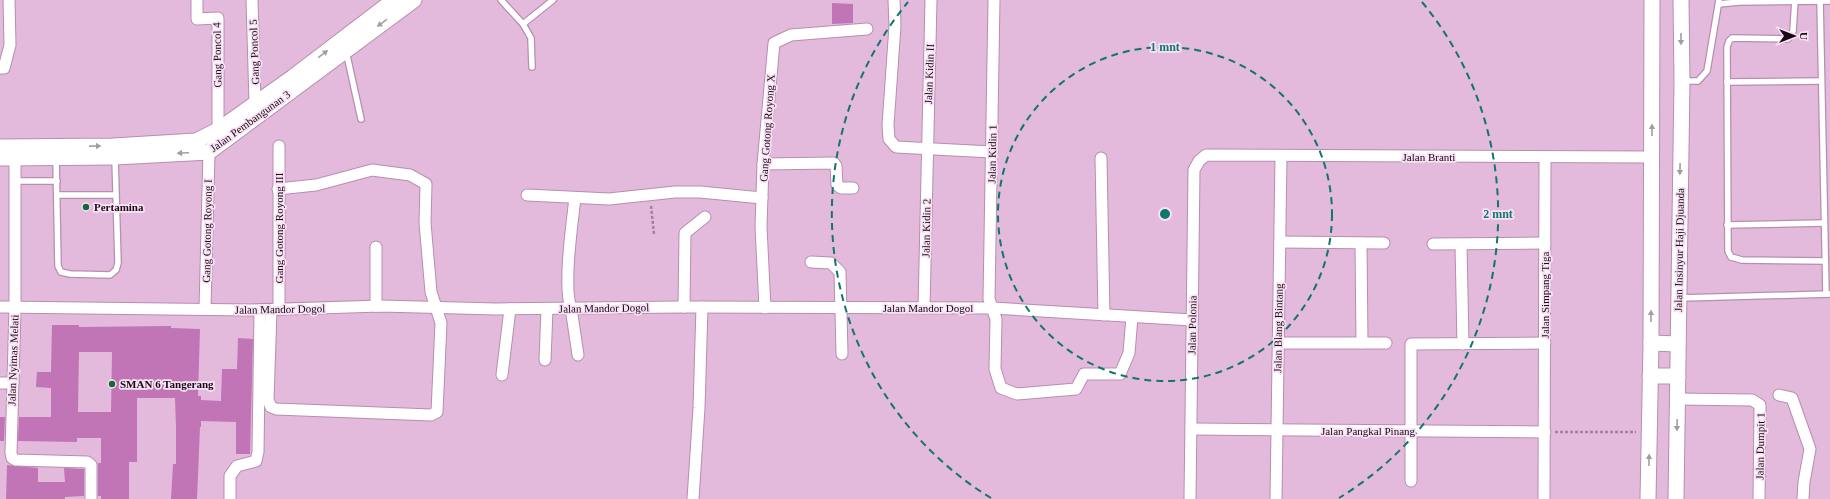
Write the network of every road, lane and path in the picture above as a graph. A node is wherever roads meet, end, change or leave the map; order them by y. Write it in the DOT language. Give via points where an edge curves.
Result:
graph roads {
  1 [pos="197,0"];
  2 [pos="252,0"];
  3 [pos="394,0"];
  4 [pos="414,0"];
  5 [pos="501,0"];
  6 [pos="553,0"];
  7 [pos="894,0"];
  8 [pos="931,0"];
  9 [pos="994,0"];
  10 [pos="1652,0"];
  11 [pos="1681,0"];
  12 [pos="1795,1"];
  13 [pos="1820,1"];
  14 [pos="1830,1"];
  15 [pos="1719,2"];
  16 [pos="6,4"];
  17 [pos="523,24"];
  18 [pos="868,29"];
  19 [pos="345,50"];
  20 [pos="532,67"];
  21 [pos="0,68"];
  22 [pos="296,81"];
  23 [pos="1682,81"];
  24 [pos="1821,81"];
  25 [pos="1727,82"];
  26 [pos="255,103"];
  27 [pos="361,119"];
  28 [pos="218,130"];
  29 [pos="278,146"];
  30 [pos="926,148"];
  31 [pos="7,152"];
  32 [pos="208,152"];
  33 [pos="992,152"];
  34 [pos="56,153"];
  35 [pos="1206,155"];
  36 [pos="1281,156"];
  37 [pos="115,157"];
  38 [pos="1545,157"];
  39 [pos="1652,157"];
  40 [pos="1101,158"];
  41 [pos="763,164"];
  42 [pos="15,181"];
  43 [pos="56,181"];
  44 [pos="853,188"];
  45 [pos="278,189"];
  46 [pos="57,195"];
  47 [pos="116,195"];
  48 [pos="650,195"];
  49 [pos="527,196"];
  50 [pos="574,198"];
  51 [pos="762,198"];
  52 [pos="705,217"];
  53 [pos="1824,223"];
  54 [pos="1727,225"];
  55 [pos="654,234"];
  56 [pos="1280,242"];
  57 [pos="1361,243"];
  58 [pos="1384,243"];
  59 [pos="1545,243"];
  60 [pos="1433,244"];
  61 [pos="1462,245"];
  62 [pos="376,247"];
  63 [pos="1825,261"];
  64 [pos="811,262"];
  65 [pos="1828,294"];
  66 [pos="1679,298"];
  67 [pos="376,306"];
  68 [pos="0,307"];
  69 [pos="684,307"];
  70 [pos="702,307"];
  71 [pos="15,308"];
  72 [pos="437,308"];
  73 [pos="571,308"];
  74 [pos="765,308"];
  75 [pos="842,308"];
  76 [pos="924,308"];
  77 [pos="992,308"];
  78 [pos="205,309"];
  79 [pos="510,309"];
  80 [pos="547,309"];
  81 [pos="270,310"];
  82 [pos="1104,315"];
  83 [pos="1132,317"];
  84 [pos="1192,320"];
  85 [pos="1278,343"];
  86 [pos="1386,343"];
  87 [pos="1545,343"];
  88 [pos="1362,344"];
  89 [pos="1463,344"];
  90 [pos="1651,344"];
  91 [pos="1678,344"];
  92 [pos="842,354"];
  93 [pos="578,355"];
  94 [pos="545,360"];
  95 [pos="502,375"];
  96 [pos="1650,376"];
  97 [pos="1678,376"];
  98 [pos="0,383"];
  99 [pos="13,383"];
  100 [pos="1779,395"];
  101 [pos="1678,399"];
  102 [pos="1191,429"];
  103 [pos="1277,430"];
  104 [pos="1411,432"];
  105 [pos="1545,432"];
  106 [pos="1649,432"];
  107 [pos="1411,481"];
  108 [pos="91,499"];
  109 [pos="230,499"];
  110 [pos="693,499"];
  111 [pos="1190,499"];
  112 [pos="1276,499"];
  113 [pos="1544,499"];
  114 [pos="1648,499"];
  115 [pos="1676,499"];
  116 [pos="1759,499"];
  117 [pos="1803,499"];
  1 -- 28 [label="street, Gang Poncol 4" via="197,19 218,18"];
  2 -- 26 [label="street, Gang Poncol 5"];
  22 -- 3 [label="main road, Jalan Pembangunan 3, one-way"];
  4 -- 19 [label="main road, Jalan Pembangunan 3, one-way"];
  5 -- 17 [label="lane"];
  6 -- 17 [label="lane"];
  7 -- 30 [label="street" via="889,139 896,147"];
  8 -- 30 [label="street, Jalan Kidin II"];
  9 -- 33 [label="street, Jalan Kidin 1"];
  39 -- 10 [label="main road, one-way"];
  11 -- 23 [label="main road, Jalan Insinyur Haji Djuanda, one-way"];
  12 -- 13 [label="lane"];
  12 -- 15 [label="lane"];
  12 -- 25 [label="lane" via="1793,31 1788,39 1732,38 1729,41"];
  13 -- 14 [label="lane"];
  13 -- 24 [label="lane"];
  15 -- 23 [label="lane" via="1707,72 1698,81"];
  16 -- 21 [label="street" via="10,45 4,68"];
  17 -- 20 [label="lane" via="530,38"];
  18 -- 41 [label="street, Gang Gotong Royong X" via="791,35 774,43"];
  19 -- 22 [label="main road, Jalan Pembangunan 3"];
  19 -- 27 [label="lane"];
  22 -- 26 [label="main road, Jalan Pembangunan 3"];
  22 -- 32 [label="main road, Jalan Pembangunan 3"];
  23 -- 66 [label="main road, Jalan Insinyur Haji Djuanda, one-way"];
  24 -- 25 [label="lane"];
  24 -- 53 [label="lane"];
  25 -- 54 [label="lane"];
  26 -- 28 [label="main road, Jalan Pembangunan 3"];
  34 -- 28 [label="main road, Jalan Pembangunan 3, one-way" via="113,146 196,141"];
  29 -- 45 [label="street, Gang Gotong Royong III"];
  30 -- 33 [label="street"];
  30 -- 76 [label="street, Jalan Kidin 2"];
  31 -- 34 [label="main road"];
  31 -- 42 [label="street, Jalan Nyimas Melati"];
  32 -- 37 [label="main road, Jalan Pembangunan 3, one-way"];
  32 -- 78 [label="street, Gang Gotong Royong I"];
  33 -- 77 [label="street, Jalan Kidin 1" via="989,299"];
  34 -- 37 [label="main road, Jalan Pembangunan 3"];
  34 -- 43 [label="lane"];
  35 -- 36 [label="street, Jalan Branti"];
  35 -- 84 [label="street, Jalan Polonia" via="1194,170"];
  36 -- 38 [label="street, Jalan Branti"];
  36 -- 56 [label="street, Jalan Blang Bintang"];
  37 -- 47 [label="lane"];
  38 -- 39 [label="street, Jalan Branti"];
  38 -- 59 [label="street, Jalan Simpang Tiga"];
  90 -- 39 [label="main road, one-way"];
  40 -- 82 [label="street"];
  41 -- 44 [label="street" via="834,163 837,185 841,188"];
  41 -- 51 [label="street, Gang Gotong Royong X"];
  42 -- 43 [label="lane"];
  42 -- 71 [label="street, Jalan Nyimas Melati"];
  43 -- 46 [label="lane"];
  45 -- 72 [label="street" via="316,185 372,170 410,175 426,184 425,223 431,292"];
  45 -- 81 [label="street, Gang Gotong Royong III"];
  46 -- 47 [label="lane"];
  46 -- 47 [label="lane" via="58,266 61,272 110,275 116,270 118,263"];
  48 -- 50 [label="street" via="609,199"];
  48 -- 51 [label="street" via="700,192"];
  48 -- 55 [label="path"];
  49 -- 50 [label="street"];
  50 -- 73 [label="street" via="569,256 568,301"];
  51 -- 74 [label="street, Gang Gotong Royong X"];
  52 -- 69 [label="street" via="685,233"];
  53 -- 54 [label="lane"];
  53 -- 63 [label="lane"];
  54 -- 63 [label="lane" via="1728,251 1730,257 1735,259"];
  56 -- 57 [label="street"];
  56 -- 85 [label="street, Jalan Blang Bintang"];
  57 -- 58 [label="street"];
  57 -- 88 [label="street"];
  59 -- 61 [label="street"];
  59 -- 87 [label="street, Jalan Simpang Tiga"];
  60 -- 61 [label="street"];
  61 -- 89 [label="street"];
  62 -- 67 [label="street"];
  63 -- 65 [label="lane"];
  64 -- 75 [label="street" via="831,263 840,272"];
  65 -- 66 [label="lane"];
  66 -- 91 [label="main road, Jalan Insinyur Haji Djuanda"];
  67 -- 72 [label="street, Jalan Mandor Dogol"];
  67 -- 81 [label="street, Jalan Mandor Dogol"];
  68 -- 71 [label="street, Jalan Mandor Dogol"];
  69 -- 70 [label="street, Jalan Mandor Dogol"];
  69 -- 73 [label="street, Jalan Mandor Dogol"];
  70 -- 74 [label="street, Jalan Mandor Dogol"];
  70 -- 110 [label="street"];
  71 -- 78 [label="street, Jalan Mandor Dogol"];
  71 -- 99 [label="street, Jalan Nyimas Melati"];
  72 -- 79 [label="street, Jalan Mandor Dogol"];
  72 -- 81 [label="street" via="441,323 436,413 431,415 362,414 271,407 268,400"];
  73 -- 80 [label="street, Jalan Mandor Dogol"];
  73 -- 93 [label="street"];
  74 -- 75 [label="street, Jalan Mandor Dogol"];
  75 -- 76 [label="street, Jalan Mandor Dogol"];
  75 -- 92 [label="street"];
  76 -- 77 [label="street, Jalan Mandor Dogol"];
  77 -- 82 [label="street, Jalan Mandor Dogol"];
  77 -- 83 [label="street, Jalan Kidin 1" via="996,319 995,369 1001,388 1017,394 1076,389 1084,374 1120,374 1129,353"];
  78 -- 81 [label="street, Jalan Mandor Dogol"];
  79 -- 80 [label="street, Jalan Mandor Dogol"];
  79 -- 95 [label="street"];
  80 -- 94 [label="street"];
  81 -- 109 [label="street" via="258,452 256,461 237,466 230,476"];
  82 -- 83 [label="street, Jalan Mandor Dogol"];
  83 -- 84 [label="street, Jalan Mandor Dogol"];
  84 -- 102 [label="street, Jalan Polonia"];
  85 -- 88 [label="street"];
  85 -- 103 [label="street, Jalan Blang Bintang"];
  86 -- 88 [label="street"];
  87 -- 89 [label="street"];
  87 -- 105 [label="street, Jalan Simpang Tiga"];
  89 -- 104 [label="street" via="1411,344"];
  90 -- 91 [label="main road"];
  90 -- 96 [label="main road"];
  91 -- 97 [label="main road, Jalan Insinyur Haji Djuanda"];
  96 -- 97 [label="main road"];
  96 -- 106 [label="main road"];
  97 -- 101 [label="main road, Jalan Insinyur Haji Djuanda"];
  98 -- 99 [label="street"];
  99 -- 108 [label="street, Jalan Nyimas Melati" via="12,458 87,462 92,470"];
  100 -- 117 [label="street" via="1792,398 1810,449"];
  101 -- 115 [label="main road, Jalan Insinyur Haji Djuanda, one-way"];
  101 -- 116 [label="street, Jalan Dumpit 1" via="1752,400 1760,405"];
  102 -- 103 [label="street, Jalan Pangkal Pinang"];
  102 -- 111 [label="street, Jalan Polonia"];
  103 -- 104 [label="street, Jalan Pangkal Pinang"];
  103 -- 112 [label="street, Jalan Blang Bintang"];
  104 -- 105 [label="street, Jalan Pangkal Pinang"];
  104 -- 107 [label="street"];
  105 -- 106 [label="path"];
  105 -- 113 [label="street, Jalan Simpang Tiga"];
  114 -- 106 [label="main road, one-way"];
}
